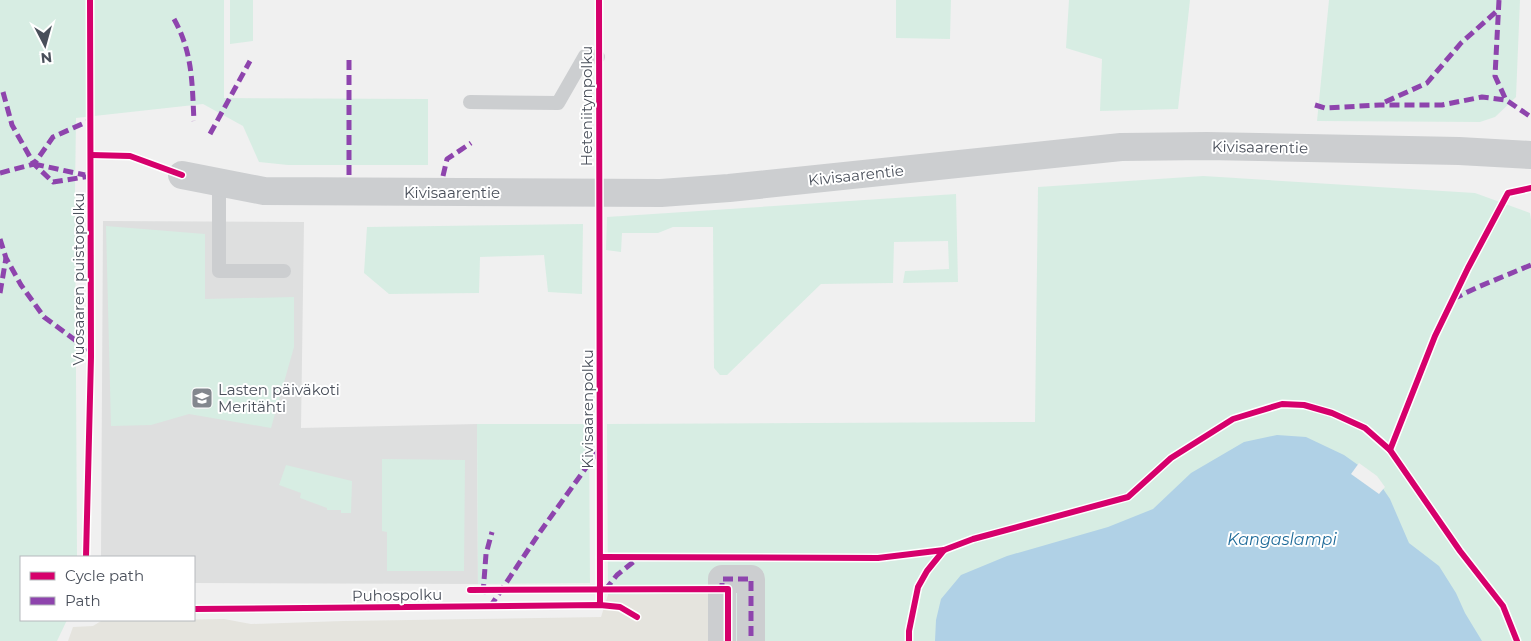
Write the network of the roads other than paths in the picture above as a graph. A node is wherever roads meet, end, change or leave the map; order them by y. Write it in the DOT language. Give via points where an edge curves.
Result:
graph roads {
  1 [pos="598,56"];
  2 [pos="470,102"];
  3 [pos="1531,155"];
  4 [pos="182,175"];
  5 [pos="219,182"];
  6 [pos="284,271"];
  7 [pos="722,641"];
  8 [pos="751,641"];
  1 -- 2 [label="lane" via="585,56 558,103"];
  3 -- 5 [label="street, Kivisaarentie" via="1226,146 1121,147 661,193 264,191"];
  4 -- 5 [label="street, Kivisaarentie"];
  5 -- 6 [label="lane" via="220,271"];
  7 -- 8 [label="street" via="722,579 751,579"];
}
